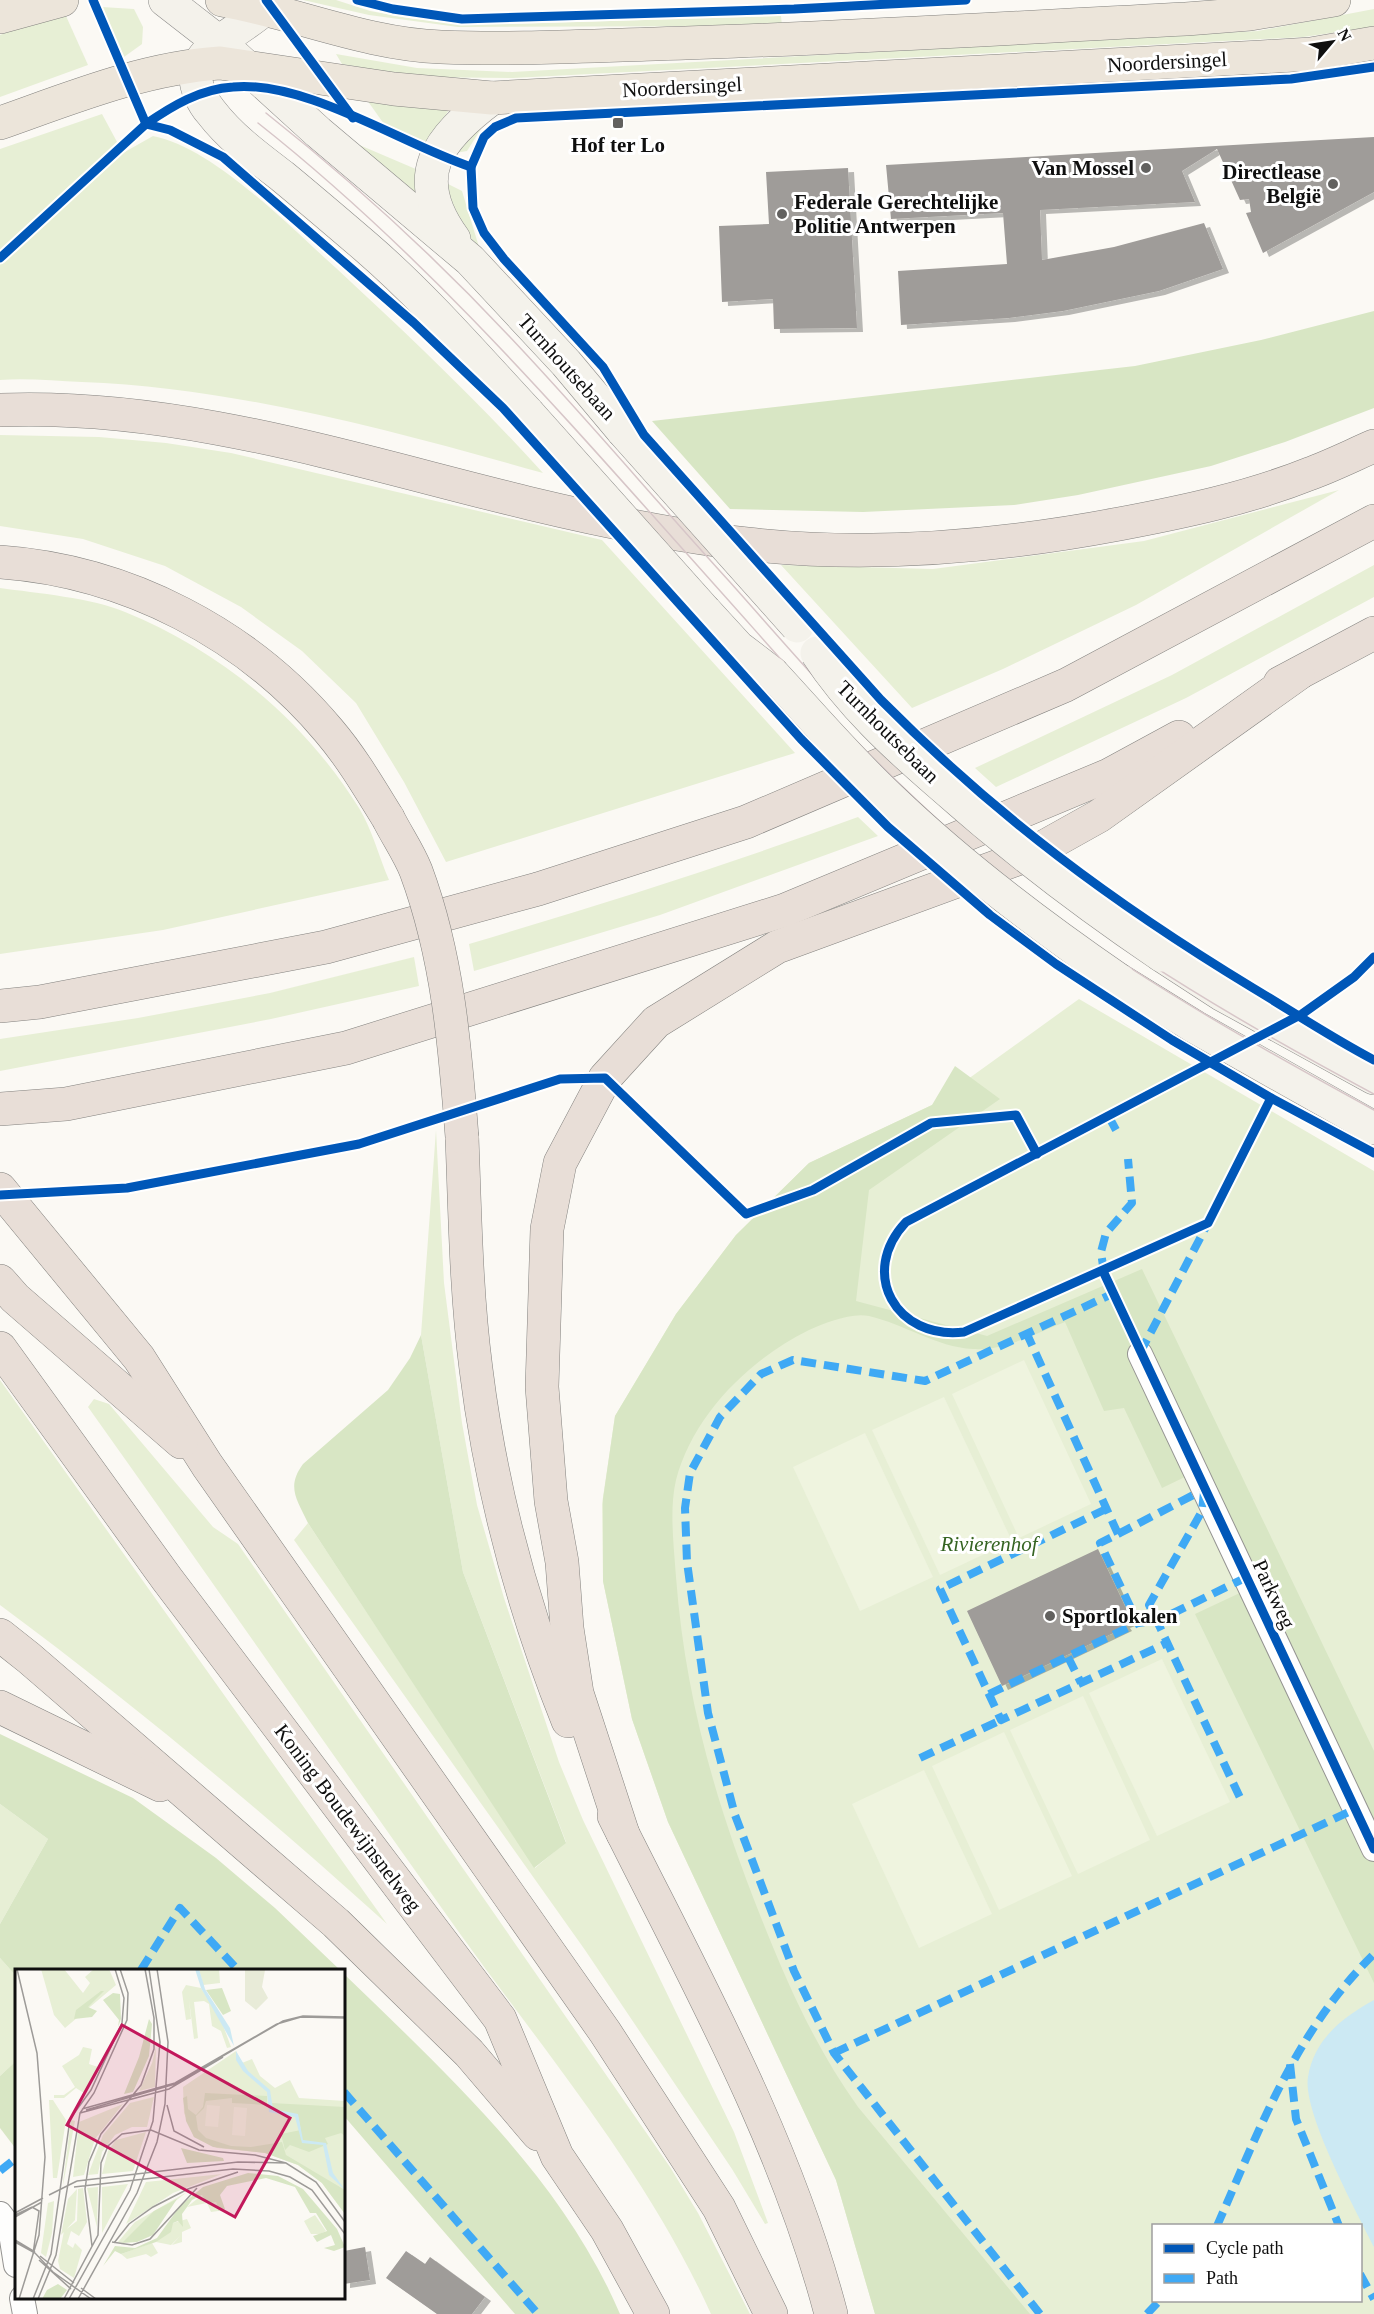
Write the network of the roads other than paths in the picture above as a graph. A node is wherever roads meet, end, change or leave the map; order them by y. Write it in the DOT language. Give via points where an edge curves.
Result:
graph roads {
  1 [pos="62,0"];
  2 [pos="165,0"];
  3 [pos="222,0"];
  4 [pos="1334,0"];
  5 [pos="262,10"];
  6 [pos="0,17"];
  7 [pos="1374,44"];
  8 [pos="208,53"];
  9 [pos="246,66"];
  10 [pos="492,98"];
  11 [pos="0,123"];
  12 [pos="470,260"];
  13 [pos="0,410"];
  14 [pos="1374,446"];
  15 [pos="1374,521"];
  16 [pos="0,562"];
  17 [pos="1374,633"];
  18 [pos="1298,674"];
  19 [pos="0,1006"];
  20 [pos="1374,1078"];
  21 [pos="0,1109"];
  22 [pos="1374,1128"];
  23 [pos="0,1189"];
  24 [pos="0,1281"];
  25 [pos="0,1348"];
  26 [pos="1140,1354"];
  27 [pos="207,1465"];
  28 [pos="0,1635"];
  29 [pos="0,1707"];
  30 [pos="201,1805"];
  31 [pos="623,1834"];
  32 [pos="1374,1849"];
  33 [pos="557,2156"];
  34 [pos="0,2214"];
  35 [pos="15,2259"];
  36 [pos="22,2299"];
  37 [pos="25,2314"];
  38 [pos="653,2314"];
  39 [pos="771,2314"];
  40 [pos="831,2314"];
  1 -- 6 [label="main road"];
  2 -- 8 [label="main road"];
  3 -- 5 [label="main road, Noordersingel"];
  4 -- 5 [label="main road, Noordersingel" via="1250,14 1174,19 779,40 509,47 406,43 357,35"];
  5 -- 8 [label="main road"];
  7 -- 10 [label="main road, Noordersingel" via="1271,57"];
  8 -- 9 [label="main road, Noordersingel"];
  8 -- 11 [label="main road, Noordersingel"];
  8 -- 22 [label="main road, Turnhoutsebaan, bridge" via="195,78 210,112 244,146 376,256 423,302 738,647 772,673 889,798 1042,927 1119,981"];
  9 -- 10 [label="main road, Noordersingel" via="394,90"];
  9 -- 12 [label="main road, Turnhoutsebaan"];
  10 -- 12 [label="main road" via="449,136 436,156 429,182 440,217"];
  12 -- 20 [label="main road, Turnhoutsebaan, bridge" via="797,626 848,695 915,763 1045,872 1161,955 1221,994"];
  13 -- 14 [label="highway" via="93,411 178,422 275,440 619,523 700,538 801,548 920,548 1073,533 1171,515 1264,489"];
  15 -- 19 [label="highway" via="1066,686 746,822 537,889 327,947 40,1002"];
  16 -- 31 [label="highway, bridge" via="97,580 141,594 220,633 292,692 329,731 388,818 415,869 443,963 455,1047 467,1279 476,1369 507,1538 544,1661 580,1749"];
  17 -- 18 [label="highway"];
  18 -- 21 [label="highway" via="1109,775 785,910 346,1048 66,1104"];
  18 -- 31 [label="highway" via="1099,816 1031,854 777,947 656,1022 605,1078 560,1163 547,1229 542,1387 551,1501 577,1693"];
  23 -- 27 [label="highway" via="139,1358"];
  24 -- 27 [label="highway"];
  25 -- 33 [label="highway, Koning Boudewijnsnelweg" via="167,1579 500,2019"];
  26 -- 32 [label="street, Parkweg"];
  27 -- 39 [label="highway" via="604,2032 719,2208"];
  28 -- 30 [label="highway"];
  29 -- 30 [label="highway"];
  30 -- 33 [label="highway" via="336,1923 469,2053"];
  31 -- 40 [label="highway" via="722,2031 782,2168"];
  33 -- 38 [label="highway, Koning Boudewijnsnelweg" via="607,2230"];
  34 -- 35 [label="street" via="10,2227"];
  36 -- 37 [label="street"];
}
